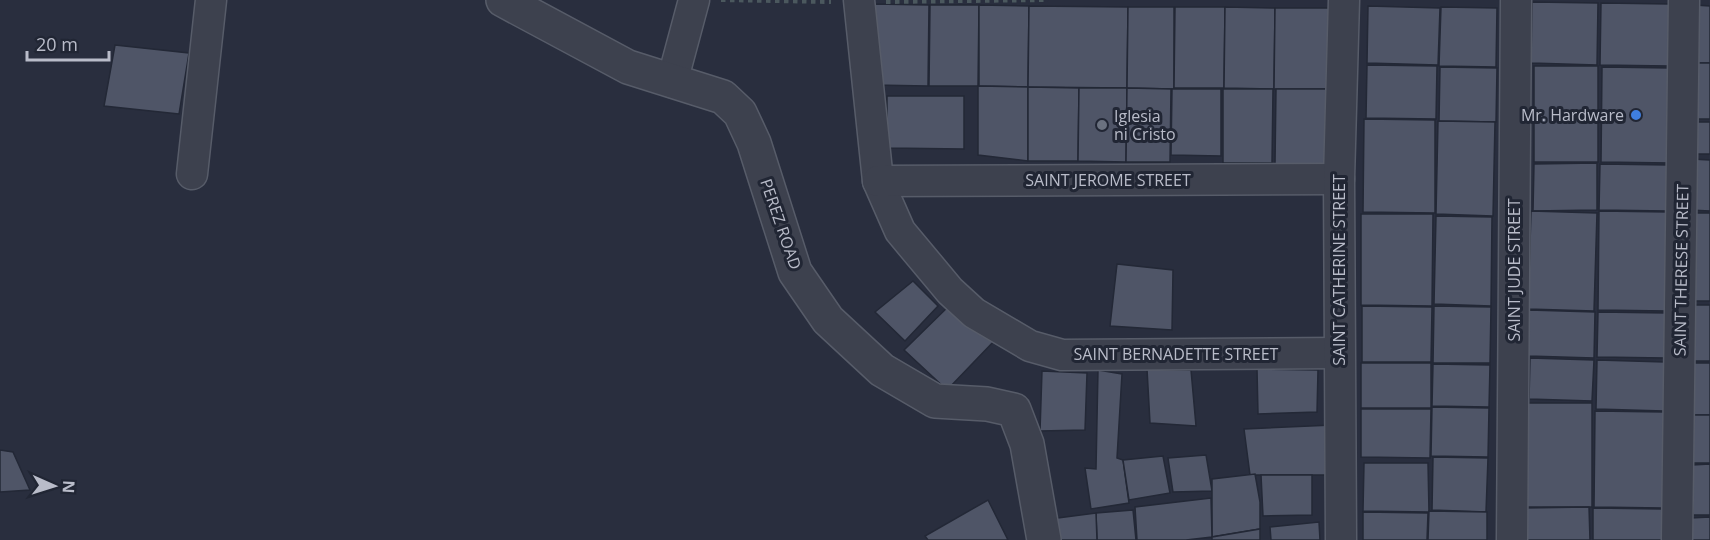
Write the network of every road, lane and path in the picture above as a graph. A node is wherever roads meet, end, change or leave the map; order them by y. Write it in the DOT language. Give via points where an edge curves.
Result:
graph roads {
  1 [pos="211,0"];
  2 [pos="503,0"];
  3 [pos="694,0"];
  4 [pos="859,0"];
  5 [pos="1344,0"];
  6 [pos="1516,0"];
  7 [pos="1684,0"];
  8 [pos="672,82"];
  9 [pos="192,174"];
  10 [pos="1339,179"];
  11 [pos="878,181"];
  12 [pos="1339,353"];
  13 [pos="1044,540"];
  14 [pos="1341,540"];
  15 [pos="1512,540"];
  16 [pos="1677,540"];
  1 -- 9 [label="street"];
  2 -- 8 [label="street, PEREZ ROAD" via="628,67"];
  3 -- 8 [label="street"];
  4 -- 11 [label="street, SAINT BERNADETTE STREET"];
  5 -- 10 [label="street, SAINT CATHERINE STREET"];
  6 -- 15 [label="street, SAINT JUDE STREET"];
  7 -- 16 [label="street, SAINT THERESE STREET"];
  8 -- 13 [label="street, PEREZ ROAD" via="723,97 740,113 754,143 795,272 828,320 882,370 935,401 1014,410 1028,444"];
  10 -- 11 [label="street, SAINT JEROME STREET"];
  10 -- 12 [label="street, SAINT CATHERINE STREET"];
  11 -- 12 [label="street, SAINT BERNADETTE STREET" via="900,231 950,291 974,313 1030,346 1062,355"];
  12 -- 14 [label="street, SAINT CATHERINE STREET"];
}
